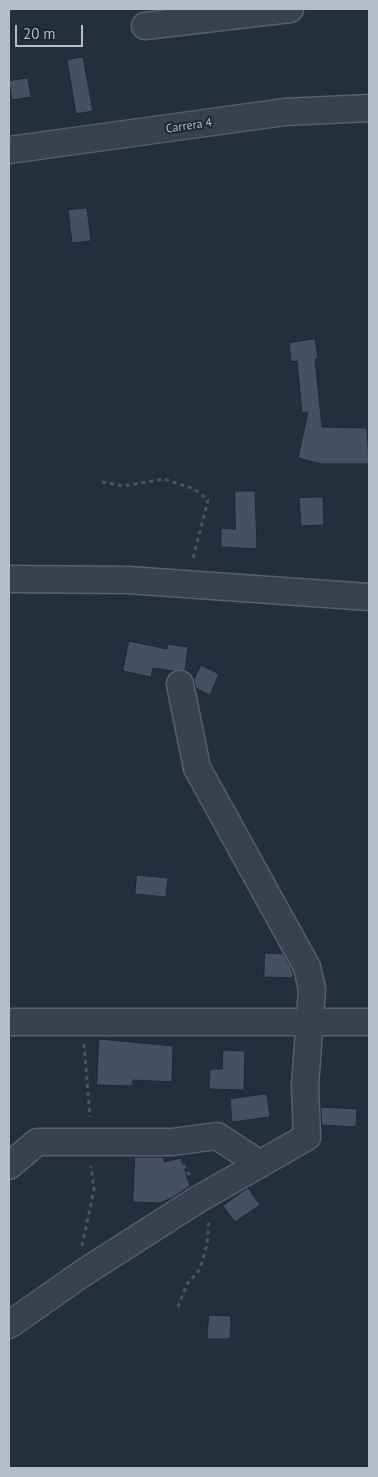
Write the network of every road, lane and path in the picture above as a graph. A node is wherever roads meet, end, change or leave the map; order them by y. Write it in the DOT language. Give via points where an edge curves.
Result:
graph roads {
  1 [pos="290,9"];
  2 [pos="145,26"];
  3 [pos="369,108"];
  4 [pos="9,150"];
  5 [pos="102,482"];
  6 [pos="9,579"];
  7 [pos="186,586"];
  8 [pos="369,597"];
  9 [pos="180,684"];
  10 [pos="9,1022"];
  11 [pos="310,1022"];
  12 [pos="369,1022"];
  13 [pos="172,1142"];
  14 [pos="260,1164"];
  15 [pos="9,1166"];
  16 [pos="197,1200"];
  17 [pos="178,1307"];
  18 [pos="9,1325"];
  1 -- 2 [label="street"];
  3 -- 4 [label="street, Carrera 4" via="286,112"];
  5 -- 7 [label="path" via="123,486 164,479 194,489 208,500"];
  6 -- 7 [label="street" via="99,579"];
  7 -- 8 [label="street"];
  9 -- 11 [label="street" via="197,768 307,967 312,989"];
  10 -- 11 [label="street"];
  11 -- 12 [label="street"];
  11 -- 14 [label="street" via="305,1086 306,1137"];
  13 -- 14 [label="street" via="216,1136"];
  13 -- 15 [label="street" via="37,1142"];
  13 -- 16 [label="path" via="174,1153 189,1173"];
  14 -- 16 [label="street"];
  16 -- 17 [label="path" via="208,1208 207,1244 200,1269 187,1284"];
  16 -- 18 [label="street" via="82,1273"];
}
